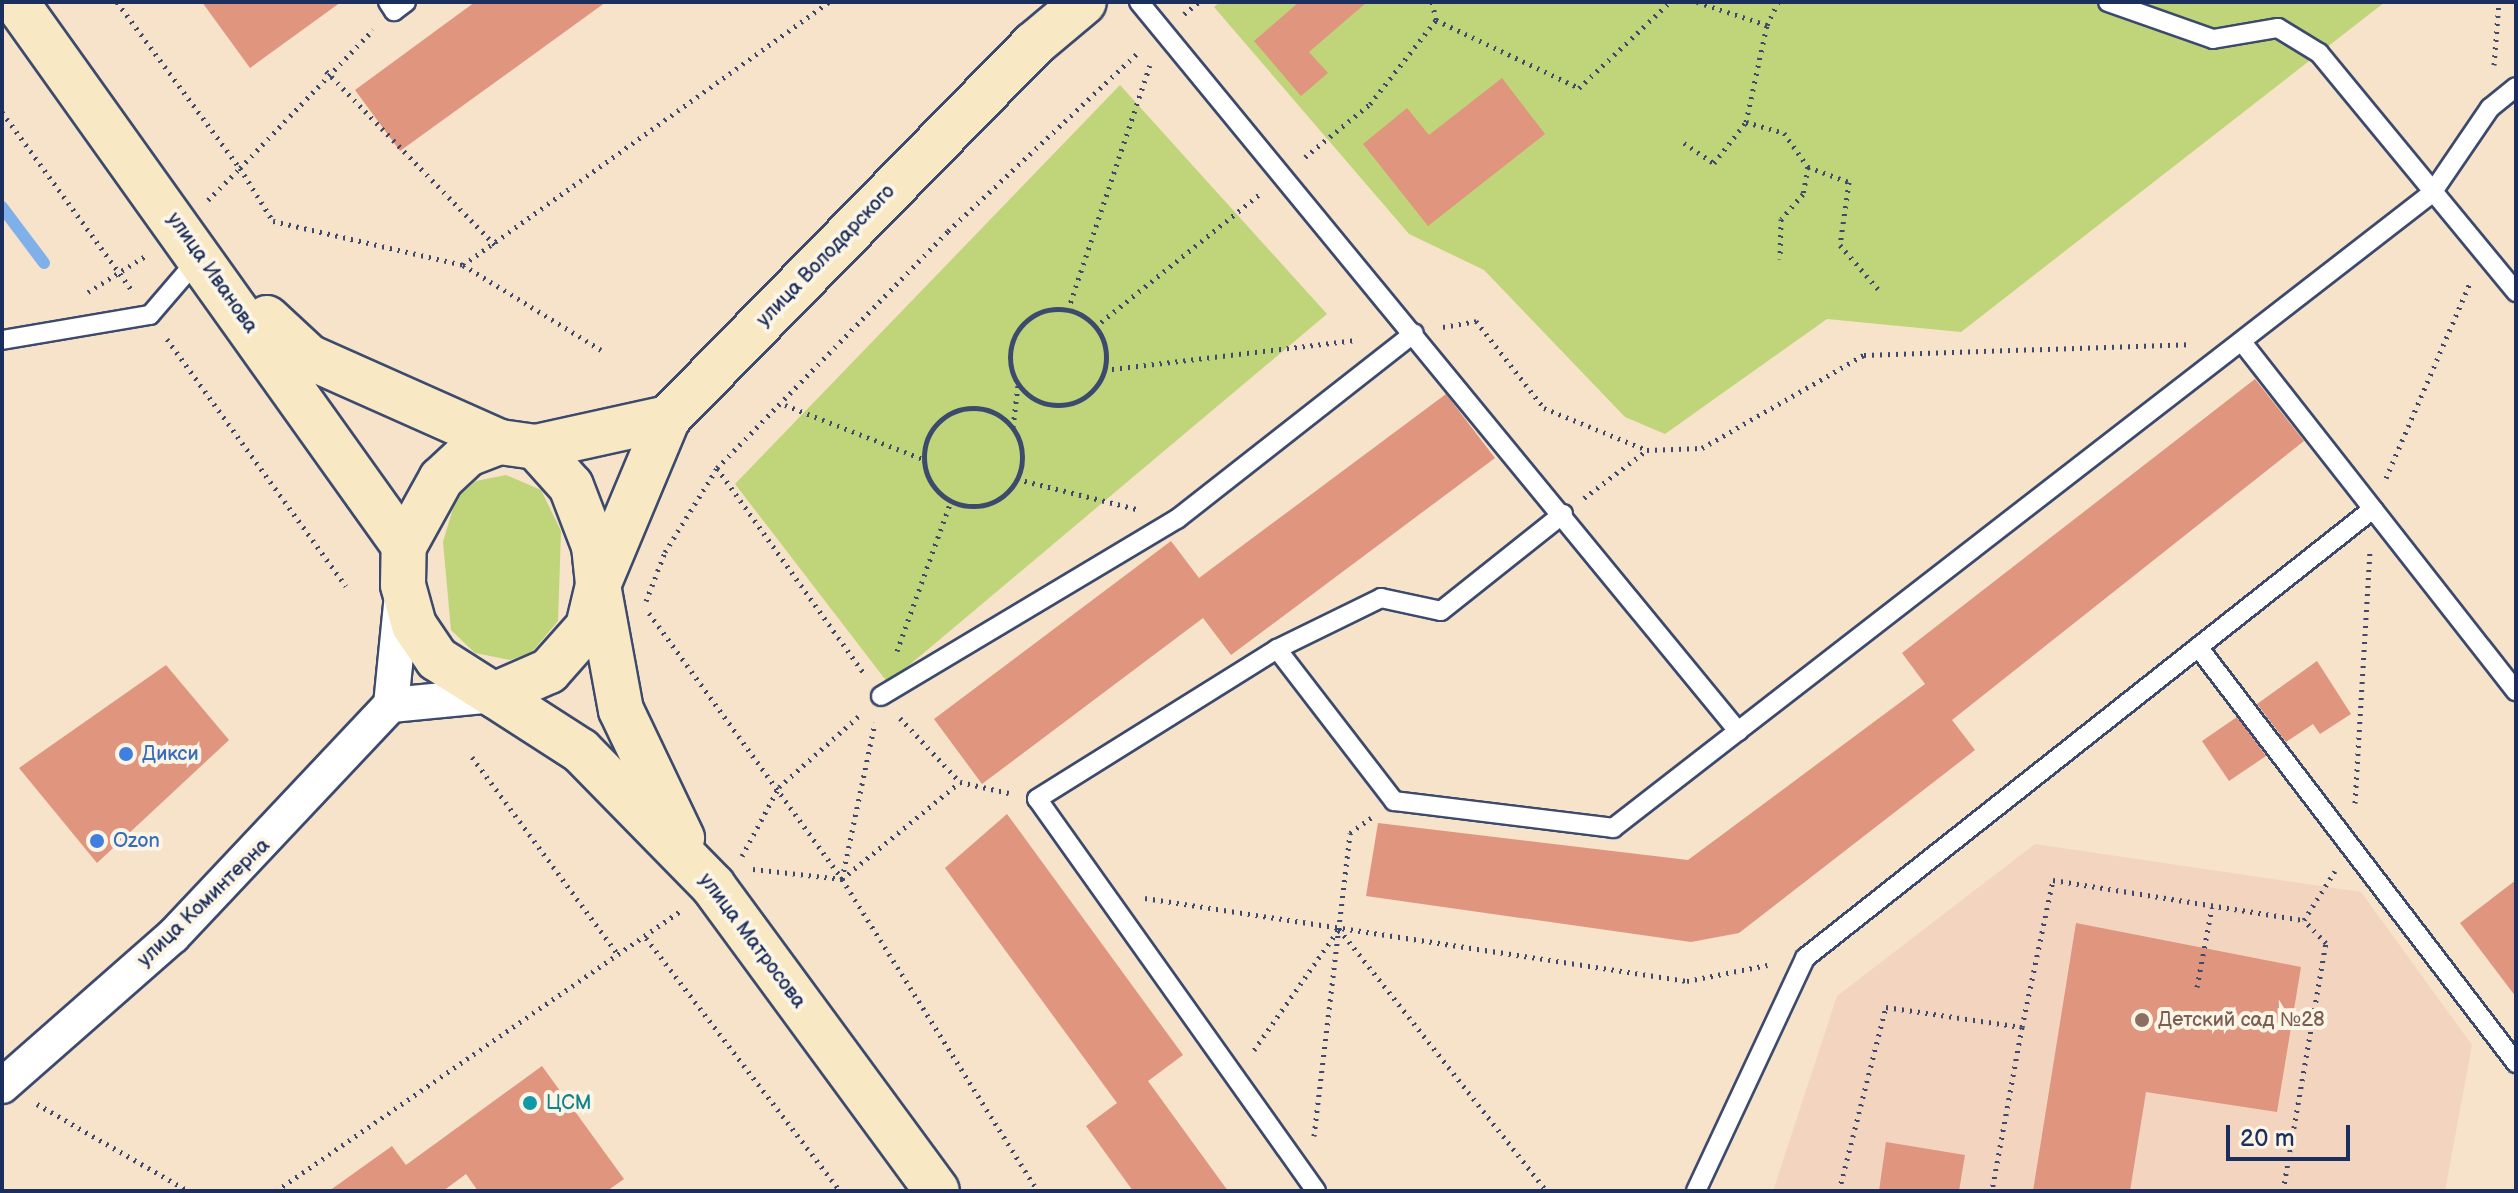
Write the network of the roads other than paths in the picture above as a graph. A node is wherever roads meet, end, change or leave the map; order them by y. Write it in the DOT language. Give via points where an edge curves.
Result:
graph roads {
  1 [pos="16,2"];
  2 [pos="1084,2"];
  3 [pos="1139,2"];
  4 [pos="2108,2"];
  5 [pos="2516,87"];
  6 [pos="2432,193"];
  7 [pos="200,257"];
  8 [pos="2516,292"];
  9 [pos="1414,333"];
  10 [pos="2,340"];
  11 [pos="2242,342"];
  12 [pos="668,418"];
  13 [pos="518,444"];
  14 [pos="2373,509"];
  15 [pos="1563,514"];
  16 [pos="404,566"];
  17 [pos="598,585"];
  18 [pos="2198,647"];
  19 [pos="1277,649"];
  20 [pos="2516,691"];
  21 [pos="494,695"];
  22 [pos="881,696"];
  23 [pos="391,705"];
  24 [pos="1738,731"];
  25 [pos="706,878"];
  26 [pos="2516,1063"];
  27 [pos="3,1086"];
  28 [pos="1312,1185"];
  29 [pos="937,1191"];
  30 [pos="1696,1191"];
  1 -- 7 [label="street, улица Иванова"];
  2 -- 12 [label="street, улица Володарского" via="1034,44"];
  3 -- 9 [label="lane"];
  4 -- 6 [label="lane" via="2213,39 2278,28 2319,53"];
  5 -- 6 [label="lane" via="2490,108"];
  6 -- 8 [label="lane"];
  6 -- 11 [label="lane"];
  7 -- 10 [label="lane" via="150,315"];
  7 -- 13 [label="street" via="309,357"];
  7 -- 16 [label="street, улица Иванова"];
  9 -- 15 [label="lane"];
  9 -- 22 [label="lane" via="1177,519"];
  11 -- 14 [label="lane"];
  11 -- 24 [label="lane"];
  12 -- 13 [label="street"];
  12 -- 17 [label="street"];
  13 -- 16 [label="street" via="468,454 441,479"];
  13 -- 17 [label="street" via="571,486 594,546"];
  14 -- 18 [label="lane"];
  14 -- 20 [label="lane"];
  15 -- 19 [label="lane" via="1441,611 1381,598"];
  15 -- 24 [label="lane"];
  16 -- 21 [label="street" via="414,625 437,659"];
  16 -- 23 [label="street"];
  17 -- 21 [label="street" via="588,627 549,671"];
  17 -- 25 [label="street" via="621,710"];
  18 -- 26 [label="lane" via="2353,843"];
  18 -- 30 [label="lane" via="1805,958"];
  19 -- 24 [label="lane" via="1394,801 1613,828"];
  19 -- 28 [label="lane" via="1037,799"];
  21 -- 23 [label="street"];
  21 -- 25 [label="street, улица Матросова" via="581,751"];
  23 -- 27 [label="street, улица Коминтерна" via="173,936"];
  25 -- 29 [label="street, улица Матросова"];
}
